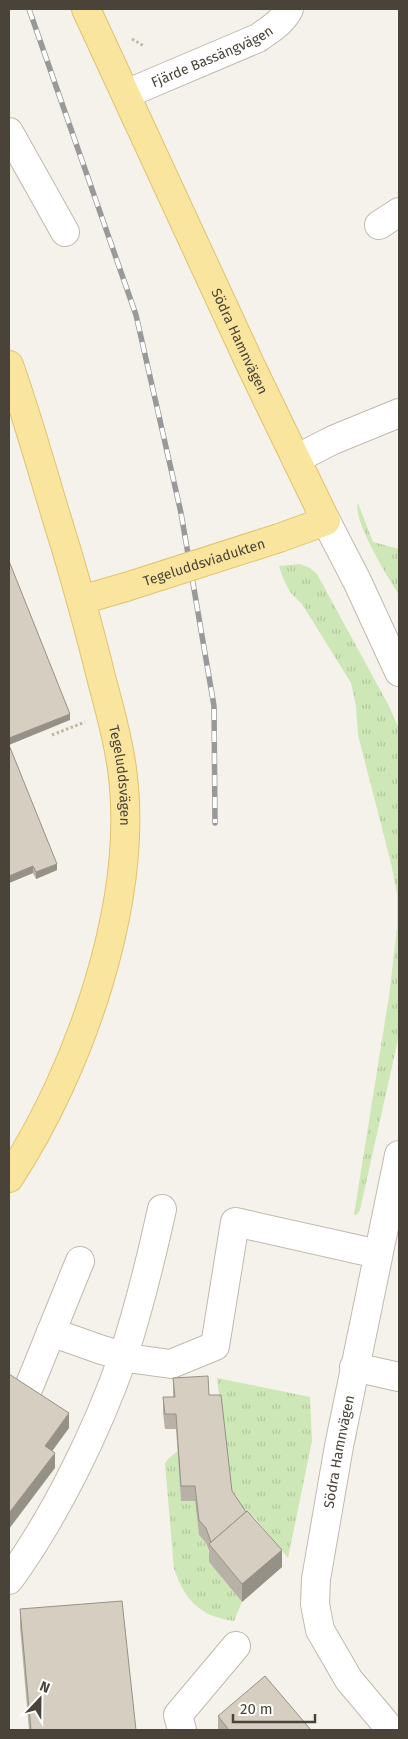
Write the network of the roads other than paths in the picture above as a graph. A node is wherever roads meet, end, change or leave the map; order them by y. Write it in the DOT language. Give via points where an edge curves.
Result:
graph roads {
  1 [pos="86,9"];
  2 [pos="289,9"];
  3 [pos="126,94"];
  4 [pos="9,132"];
  5 [pos="65,232"];
  6 [pos="9,365"];
  7 [pos="399,413"];
  8 [pos="296,459"];
  9 [pos="326,521"];
  10 [pos="82,600"];
  11 [pos="399,672"];
  12 [pos="399,1155"];
  13 [pos="9,1178"];
  14 [pos="162,1209"];
  15 [pos="378,1254"];
  16 [pos="80,1261"];
  17 [pos="52,1332"];
  18 [pos="123,1356"];
  19 [pos="354,1367"];
  20 [pos="399,1378"];
  21 [pos="24,1399"];
  22 [pos="9,1580"];
  23 [pos="236,1646"];
  24 [pos="182,1730"];
  25 [pos="391,1730"];
  1 -- 3 [label="main road, Södra Hamnvägen"];
  2 -- 3 [label="street, Fjärde Bassängvägen" via="258,38"];
  3 -- 8 [label="main road, Södra Hamnvägen"];
  4 -- 5 [label="street"];
  6 -- 10 [label="main road, Tegeluddsvägen"];
  7 -- 8 [label="street"];
  8 -- 9 [label="main road, Södra Hamnvägen"];
  9 -- 10 [label="main road, Tegeluddsviadukten, bridge"];
  9 -- 11 [label="street, Södra Hamnvägen"];
  10 -- 13 [label="main road, Tegeluddsvägen" via="122,768 125,809 122,872 105,960 80,1037 51,1102"];
  12 -- 15 [label="street, Södra Hamnvägen"];
  14 -- 18 [label="street" via="150,1266"];
  15 -- 18 [label="street" via="235,1222 215,1346 171,1364"];
  15 -- 19 [label="street, Södra Hamnvägen"];
  16 -- 17 [label="street"];
  17 -- 18 [label="street"];
  17 -- 21 [label="street"];
  18 -- 22 [label="street" via="68,1482"];
  19 -- 20 [label="street"];
  19 -- 25 [label="street, Södra Hamnvägen" via="316,1579 315,1604 320,1630 349,1680"];
  23 -- 24 [label="street" via="178,1715"];
}
